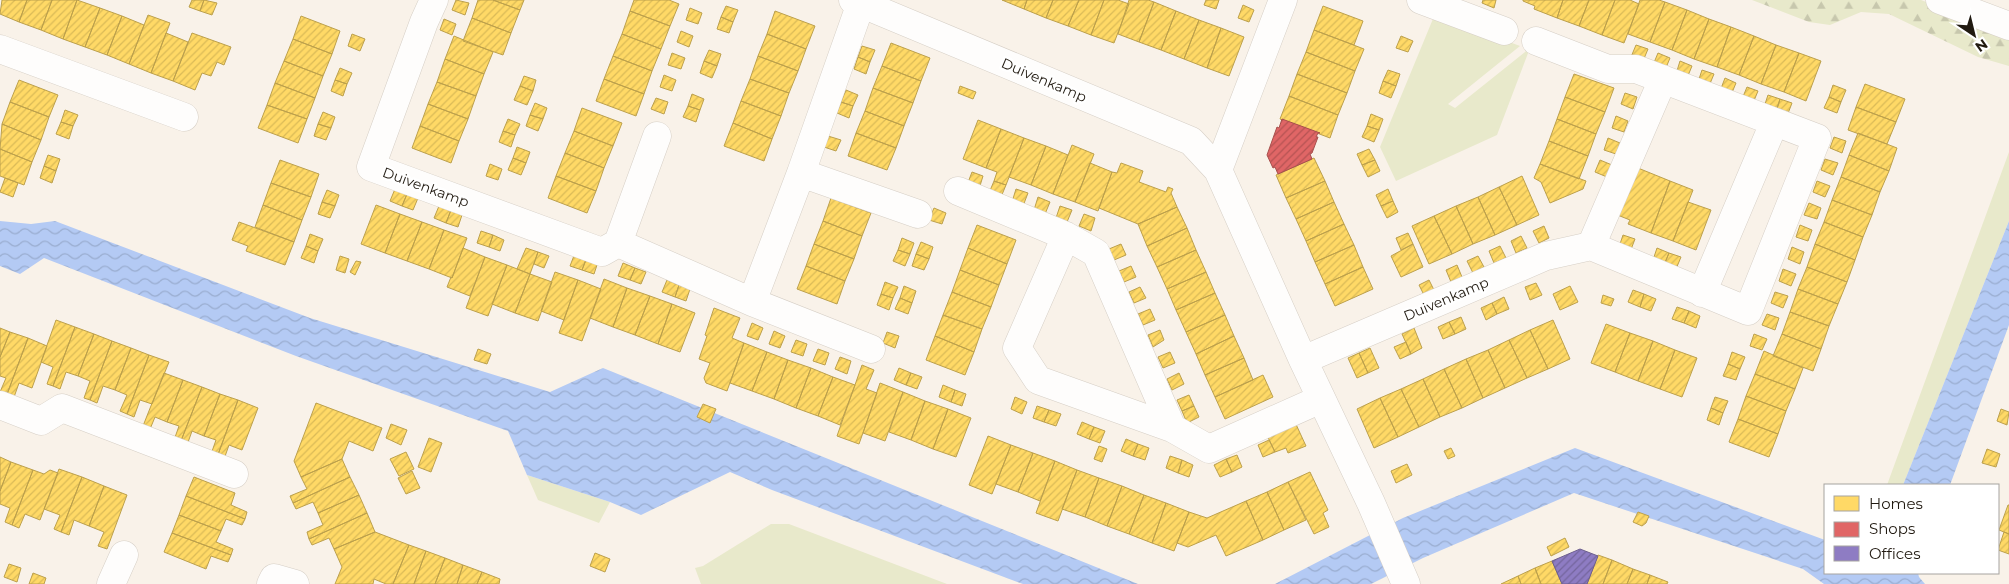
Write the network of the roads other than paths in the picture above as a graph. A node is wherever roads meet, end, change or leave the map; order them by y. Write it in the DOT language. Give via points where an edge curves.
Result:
graph roads {
  1 [pos="434,0"];
  2 [pos="1283,0"];
  3 [pos="1421,0"];
  4 [pos="1940,0"];
  5 [pos="857,2"];
  6 [pos="2009,26"];
  7 [pos="1504,32"];
  8 [pos="1536,41"];
  9 [pos="0,49"];
  10 [pos="1663,79"];
  11 [pos="184,117"];
  12 [pos="1774,123"];
  13 [pos="657,136"];
  14 [pos="1218,170"];
  15 [pos="801,173"];
  16 [pos="958,192"];
  17 [pos="918,214"];
  18 [pos="1066,236"];
  19 [pos="618,243"];
  20 [pos="1591,246"];
  21 [pos="1702,293"];
  22 [pos="752,302"];
  23 [pos="871,349"];
  24 [pos="1303,360"];
  25 [pos="1321,399"];
  26 [pos="0,405"];
  27 [pos="1172,428"];
  28 [pos="234,474"];
  29 [pos="124,554"];
  30 [pos="1406,582"];
  31 [pos="111,584"];
  32 [pos="271,584"];
  33 [pos="295,584"];
  1 -- 19 [label="street, Duivenkamp" via="371,166 602,252"];
  2 -- 14 [label="street"];
  3 -- 7 [label="street"];
  4 -- 6 [label="street"];
  5 -- 14 [label="street, Duivenkamp" via="1191,142"];
  5 -- 15 [label="street, Duivenkamp"];
  8 -- 10 [label="street" via="1608,68 1636,69"];
  9 -- 11 [label="street"];
  10 -- 12 [label="street"];
  10 -- 20 [label="street"];
  12 -- 21 [label="street"];
  12 -- 21 [label="street" via="1816,138 1748,311"];
  13 -- 19 [label="street"];
  14 -- 24 [label="street, Duivenkamp"];
  15 -- 17 [label="street"];
  15 -- 22 [label="street, Duivenkamp"];
  16 -- 18 [label="street"];
  18 -- 27 [label="street" via="1096,252"];
  18 -- 27 [label="street" via="1017,348 1038,380"];
  19 -- 22 [label="street"];
  20 -- 21 [label="street"];
  20 -- 24 [label="street, Duivenkamp" via="1546,256"];
  22 -- 23 [label="street"];
  24 -- 25 [label="street, Duivenkamp"];
  25 -- 27 [label="street" via="1209,449"];
  25 -- 30 [label="street, Duivenkamp"];
  26 -- 28 [label="street" via="41,421 62,408"];
  29 -- 31 [label="street"];
  32 -- 33 [label="street" via="274,578"];
}
